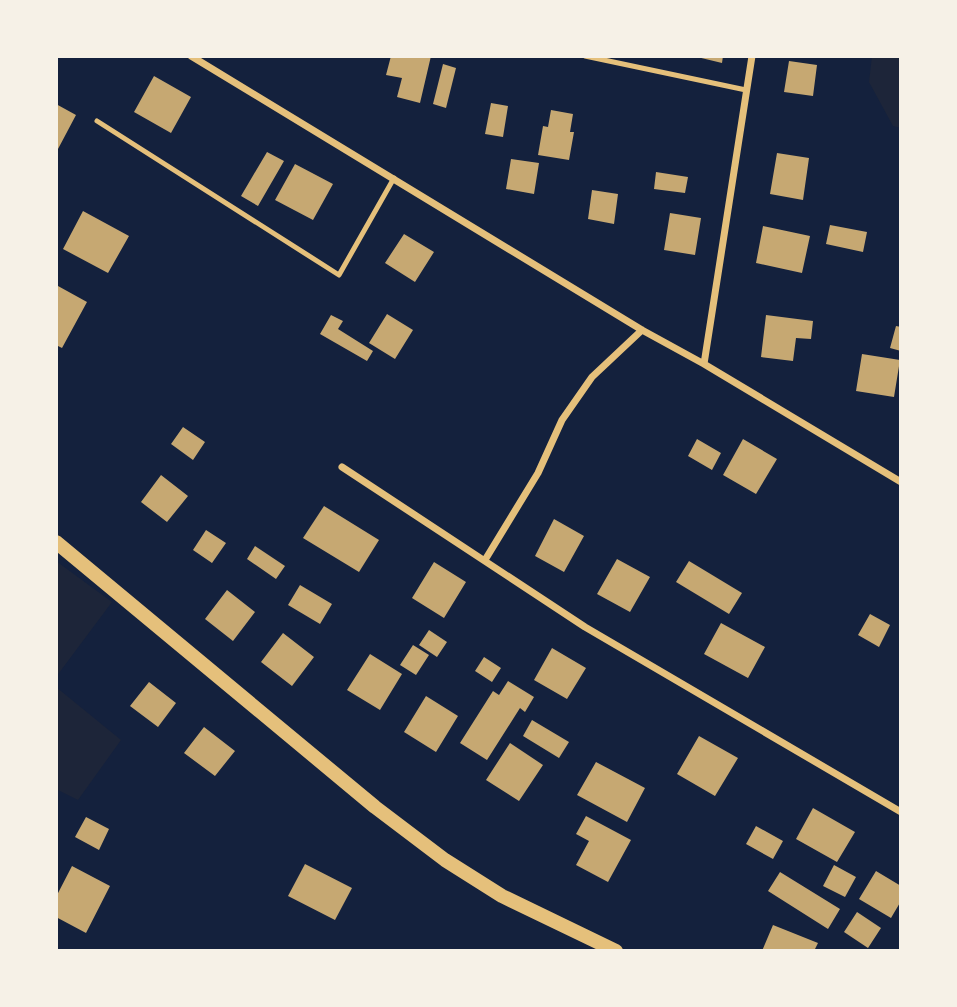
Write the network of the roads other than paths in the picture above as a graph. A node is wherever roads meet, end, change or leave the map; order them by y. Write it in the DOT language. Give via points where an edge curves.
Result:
graph roads {
  1 [pos="191,56"];
  2 [pos="585,56"];
  3 [pos="752,56"];
  4 [pos="746,90"];
  5 [pos="97,121"];
  6 [pos="394,178"];
  7 [pos="642,330"];
  8 [pos="704,364"];
  9 [pos="341,467"];
  10 [pos="901,482"];
  11 [pos="56,542"];
  12 [pos="485,560"];
  13 [pos="901,813"];
  14 [pos="615,951"];
  1 -- 6 [label="street"];
  2 -- 4 [label="lane"];
  3 -- 4 [label="street"];
  4 -- 8 [label="street"];
  5 -- 6 [label="lane" via="339,275"];
  6 -- 7 [label="street"];
  7 -- 8 [label="street"];
  7 -- 12 [label="street" via="592,377 562,420 538,473"];
  8 -- 10 [label="street"];
  9 -- 12 [label="street"];
  11 -- 14 [label="main road" via="445,860 502,896"];
  12 -- 13 [label="street" via="584,627"];
}
